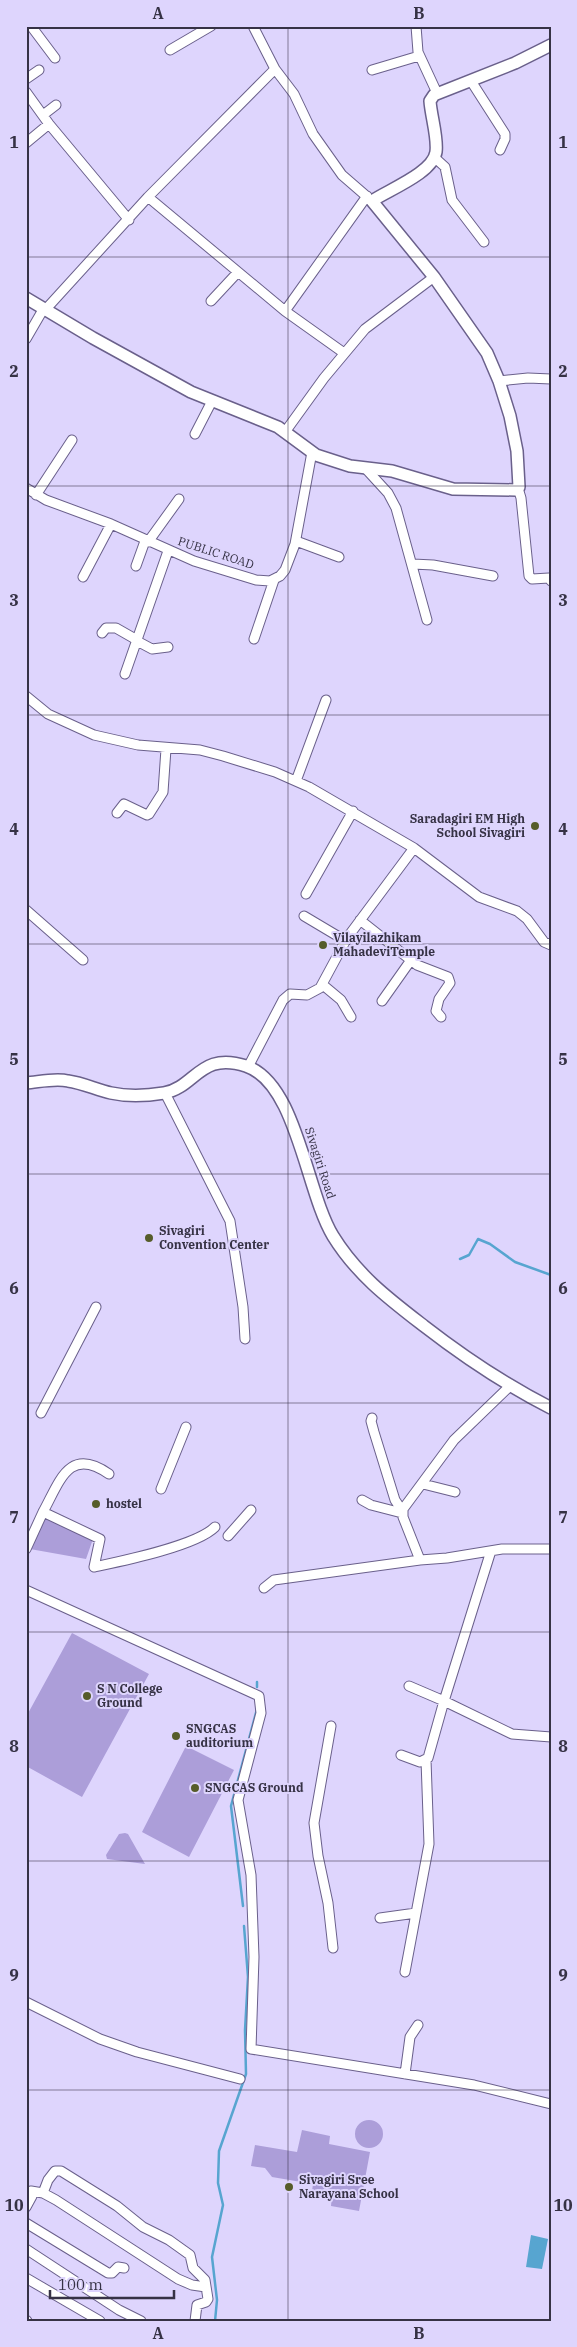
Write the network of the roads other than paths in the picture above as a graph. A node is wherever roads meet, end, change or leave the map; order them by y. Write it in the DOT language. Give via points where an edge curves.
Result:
graph roads {
  1 [pos="31,26"];
  2 [pos="210,26"];
  3 [pos="253,26"];
  4 [pos="416,26"];
  5 [pos="551,44"];
  6 [pos="170,50"];
  7 [pos="419,56"];
  8 [pos="56,58"];
  9 [pos="275,69"];
  10 [pos="39,70"];
  11 [pos="372,70"];
  12 [pos="26,79"];
  13 [pos="471,81"];
  14 [pos="26,92"];
  15 [pos="438,93"];
  16 [pos="56,105"];
  17 [pos="43,115"];
  18 [pos="49,124"];
  19 [pos="26,143"];
  20 [pos="500,150"];
  21 [pos="434,157"];
  22 [pos="148,198"];
  23 [pos="370,199"];
  24 [pos="128,220"];
  25 [pos="484,242"];
  26 [pos="238,272"];
  27 [pos="434,277"];
  28 [pos="26,298"];
  29 [pos="211,301"];
  30 [pos="45,308"];
  31 [pos="285,311"];
  32 [pos="26,339"];
  33 [pos="344,353"];
  34 [pos="551,379"];
  35 [pos="499,381"];
  36 [pos="212,401"];
  37 [pos="284,432"];
  38 [pos="195,434"];
  39 [pos="72,440"];
  40 [pos="312,452"];
  41 [pos="366,469"];
  42 [pos="26,488"];
  43 [pos="518,488"];
  44 [pos="36,495"];
  45 [pos="179,499"];
  46 [pos="111,524"];
  47 [pos="145,540"];
  48 [pos="296,541"];
  49 [pos="168,551"];
  50 [pos="339,557"];
  51 [pos="135,562"];
  52 [pos="413,564"];
  53 [pos="493,576"];
  54 [pos="83,577"];
  55 [pos="274,580"];
  56 [pos="551,581"];
  57 [pos="428,620"];
  58 [pos="102,633"];
  59 [pos="254,639"];
  60 [pos="137,640"];
  61 [pos="168,647"];
  62 [pos="126,674"];
  63 [pos="26,696"];
  64 [pos="326,700"];
  65 [pos="166,749"];
  66 [pos="296,781"];
  67 [pos="353,811"];
  68 [pos="117,812"];
  69 [pos="414,848"];
  70 [pos="306,894"];
  71 [pos="26,910"];
  72 [pos="304,916"];
  73 [pos="360,920"];
  74 [pos="346,941"];
  75 [pos="551,945"];
  76 [pos="83,960"];
  77 [pos="411,960"];
  78 [pos="323,985"];
  79 [pos="382,1001"];
  80 [pos="441,1017"];
  81 [pos="351,1018"];
  82 [pos="248,1066"];
  83 [pos="26,1083"];
  84 [pos="165,1093"];
  85 [pos="96,1307"];
  86 [pos="245,1339"];
  87 [pos="511,1385"];
  88 [pos="551,1408"];
  89 [pos="42,1413"];
  90 [pos="372,1418"];
  91 [pos="186,1426"];
  92 [pos="109,1474"];
  93 [pos="423,1484"];
  94 [pos="160,1489"];
  95 [pos="455,1492"];
  96 [pos="362,1500"];
  97 [pos="251,1510"];
  98 [pos="43,1512"];
  99 [pos="403,1513"];
  100 [pos="216,1527"];
  101 [pos="228,1536"];
  102 [pos="26,1549"];
  103 [pos="551,1549"];
  104 [pos="490,1554"];
  105 [pos="420,1560"];
  106 [pos="264,1588"];
  107 [pos="26,1590"];
  108 [pos="409,1686"];
  109 [pos="444,1701"];
  110 [pos="331,1726"];
  111 [pos="551,1737"];
  112 [pos="401,1755"];
  113 [pos="426,1760"];
  114 [pos="416,1913"];
  115 [pos="380,1918"];
  116 [pos="333,1948"];
  117 [pos="405,1972"];
  118 [pos="26,2002"];
  119 [pos="418,2025"];
  120 [pos="405,2074"];
  121 [pos="240,2079"];
  122 [pos="551,2104"];
  123 [pos="29,2189"];
  124 [pos="43,2193"];
  125 [pos="26,2206"];
  126 [pos="26,2223"];
  127 [pos="26,2249"];
  128 [pos="124,2268"];
  129 [pos="26,2278"];
  130 [pos="206,2287"];
  131 [pos="100,2321"];
  132 [pos="141,2321"];
  133 [pos="195,2321"];
  1 -- 8 [label="street"];
  2 -- 6 [label="street"];
  3 -- 9 [label="street"];
  4 -- 7 [label="street"];
  5 -- 13 [label="main road"];
  7 -- 11 [label="street"];
  7 -- 15 [label="street"];
  9 -- 22 [label="street"];
  9 -- 23 [label="street" via="294,94 313,134 342,175"];
  10 -- 12 [label="street"];
  13 -- 15 [label="main road"];
  13 -- 20 [label="street" via="505,134"];
  14 -- 17 [label="street"];
  15 -- 21 [label="main road" via="430,101 436,149"];
  16 -- 17 [label="street"];
  17 -- 18 [label="street"];
  18 -- 19 [label="street"];
  18 -- 24 [label="street"];
  21 -- 23 [label="main road" via="413,178"];
  21 -- 25 [label="street" via="445,167 452,200"];
  22 -- 24 [label="street"];
  22 -- 26 [label="street"];
  23 -- 27 [label="main road"];
  23 -- 31 [label="street"];
  24 -- 30 [label="street"];
  26 -- 29 [label="street"];
  26 -- 31 [label="street"];
  27 -- 33 [label="street" via="374,320"];
  27 -- 35 [label="main road" via="487,352"];
  28 -- 30 [label="main road"];
  30 -- 32 [label="street"];
  30 -- 36 [label="main road" via="93,338"];
  31 -- 33 [label="street"];
  33 -- 37 [label="street"];
  34 -- 35 [label="street"];
  35 -- 43 [label="main road" via="517,451"];
  36 -- 37 [label="main road"];
  36 -- 38 [label="street"];
  37 -- 40 [label="main road"];
  39 -- 44 [label="street"];
  40 -- 41 [label="main road"];
  40 -- 48 [label="street"];
  41 -- 43 [label="main road" via="392,471 453,489"];
  41 -- 52 [label="street" via="388,493 396,508"];
  42 -- 44 [label="street, PUBLIC ROAD"];
  43 -- 56 [label="street" via="522,498 529,576"];
  44 -- 46 [label="street, PUBLIC ROAD"];
  45 -- 47 [label="street"];
  46 -- 47 [label="street, PUBLIC ROAD"];
  46 -- 54 [label="street"];
  47 -- 49 [label="street, PUBLIC ROAD"];
  47 -- 51 [label="street"];
  48 -- 50 [label="street"];
  48 -- 55 [label="street" via="285,570"];
  49 -- 55 [label="street, PUBLIC ROAD" via="256,580"];
  49 -- 60 [label="street"];
  52 -- 53 [label="street"];
  52 -- 57 [label="street"];
  55 -- 59 [label="street"];
  58 -- 60 [label="street" via="112,627"];
  60 -- 61 [label="street" via="150,648"];
  60 -- 62 [label="street"];
  63 -- 65 [label="street" via="48,714 94,734"];
  64 -- 66 [label="street"];
  65 -- 66 [label="street" via="200,750"];
  65 -- 68 [label="street" via="163,792 149,814 147,816 124,804"];
  66 -- 67 [label="street"];
  67 -- 69 [label="street"];
  67 -- 70 [label="street"];
  69 -- 73 [label="street"];
  69 -- 75 [label="street" via="472,893 517,911 544,942"];
  71 -- 76 [label="street"];
  72 -- 74 [label="street"];
  73 -- 74 [label="street"];
  73 -- 77 [label="street"];
  74 -- 78 [label="street"];
  77 -- 79 [label="street"];
  77 -- 80 [label="street" via="450,980 438,1002 436,1013"];
  78 -- 81 [label="street" via="342,1000"];
  78 -- 82 [label="street" via="310,995 285,996"];
  82 -- 84 [label="main road, Sivagiri Road" via="218,1062"];
  82 -- 87 [label="main road, Sivagiri Road" via="268,1080 279,1093 294,1126 326,1221 363,1277 454,1349 501,1382"];
  83 -- 84 [label="main road, Sivagiri Road" via="66,1080 113,1094 143,1097"];
  84 -- 86 [label="street" via="230,1221"];
  85 -- 89 [label="street"];
  87 -- 88 [label="main road, Sivagiri Road"];
  87 -- 93 [label="street" via="454,1440"];
  90 -- 99 [label="street" via="381,1458 395,1500"];
  91 -- 94 [label="street"];
  92 -- 98 [label="street" via="87,1463 76,1463 65,1471"];
  93 -- 95 [label="street"];
  93 -- 99 [label="street" via="410,1498"];
  96 -- 99 [label="street"];
  97 -- 101 [label="street"];
  98 -- 100 [label="street" via="100,1539 94,1566 125,1561 203,1536"];
  98 -- 102 [label="street"];
  99 -- 105 [label="street"];
  103 -- 105 [label="street" via="502,1549"];
  104 -- 109 [label="street"];
  105 -- 106 [label="street" via="274,1580"];
  107 -- 120 [label="street" via="259,1696 261,1713 238,1800 251,1875 254,1956 251,2049"];
  108 -- 109 [label="street"];
  109 -- 111 [label="street" via="512,1734"];
  109 -- 113 [label="street"];
  110 -- 116 [label="street" via="314,1823"];
  112 -- 113 [label="street" via="420,1762"];
  113 -- 114 [label="street" via="429,1844"];
  114 -- 115 [label="street"];
  114 -- 117 [label="street"];
  118 -- 121 [label="street" via="100,2039"];
  119 -- 120 [label="street" via="410,2037"];
  120 -- 122 [label="street" via="474,2085"];
  123 -- 124 [label="street"];
  123 -- 125 [label="street" via="32,2196"];
  124 -- 130 [label="street" via="170,2274 192,2285"];
  124 -- 130 [label="street" via="55,2171 83,2183 132,2216 143,2228 190,2254 192,2267 205,2279"];
  126 -- 128 [label="street" via="108,2273 120,2266"];
  127 -- 132 [label="street"];
  129 -- 131 [label="street"];
  130 -- 133 [label="street" via="208,2300 197,2305"];
}
